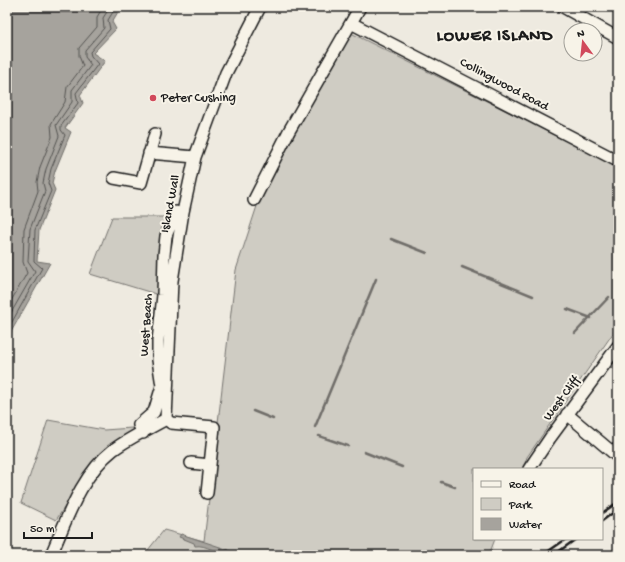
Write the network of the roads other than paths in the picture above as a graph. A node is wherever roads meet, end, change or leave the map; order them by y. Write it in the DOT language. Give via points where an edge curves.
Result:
graph roads {
  1 [pos="260,7"];
  2 [pos="360,7"];
  3 [pos="563,7"];
  4 [pos="351,23"];
  5 [pos="618,38"];
  6 [pos="155,134"];
  7 [pos="149,153"];
  8 [pos="618,155"];
  9 [pos="195,157"];
  10 [pos="114,178"];
  11 [pos="254,200"];
  12 [pos="176,212"];
  13 [pos="618,346"];
  14 [pos="567,414"];
  15 [pos="166,419"];
  16 [pos="142,433"];
  17 [pos="618,457"];
  18 [pos="191,463"];
  19 [pos="210,465"];
  20 [pos="530,468"];
  21 [pos="207,493"];
  22 [pos="51,555"];
  1 -- 9 [label="street, Island Wall" via="226,73"];
  2 -- 4 [label="street"];
  3 -- 5 [label="street"];
  4 -- 8 [label="street, Collingwood Road" via="616,160"];
  4 -- 11 [label="street" via="289,131"];
  6 -- 7 [label="street"];
  7 -- 9 [label="street"];
  7 -- 10 [label="street" via="141,183"];
  9 -- 15 [label="street, Island Wall" via="172,281"];
  12 -- 16 [label="street, West Beach" via="166,236 164,255 158,347 162,386 154,412 139,425"];
  13 -- 14 [label="street, West Cliff"];
  14 -- 17 [label="street"];
  14 -- 20 [label="street, West Cliff"];
  15 -- 16 [label="street"];
  15 -- 19 [label="street" via="171,423 214,427"];
  16 -- 22 [label="street" via="112,451 92,472"];
  18 -- 19 [label="street"];
  19 -- 21 [label="street"];
}
